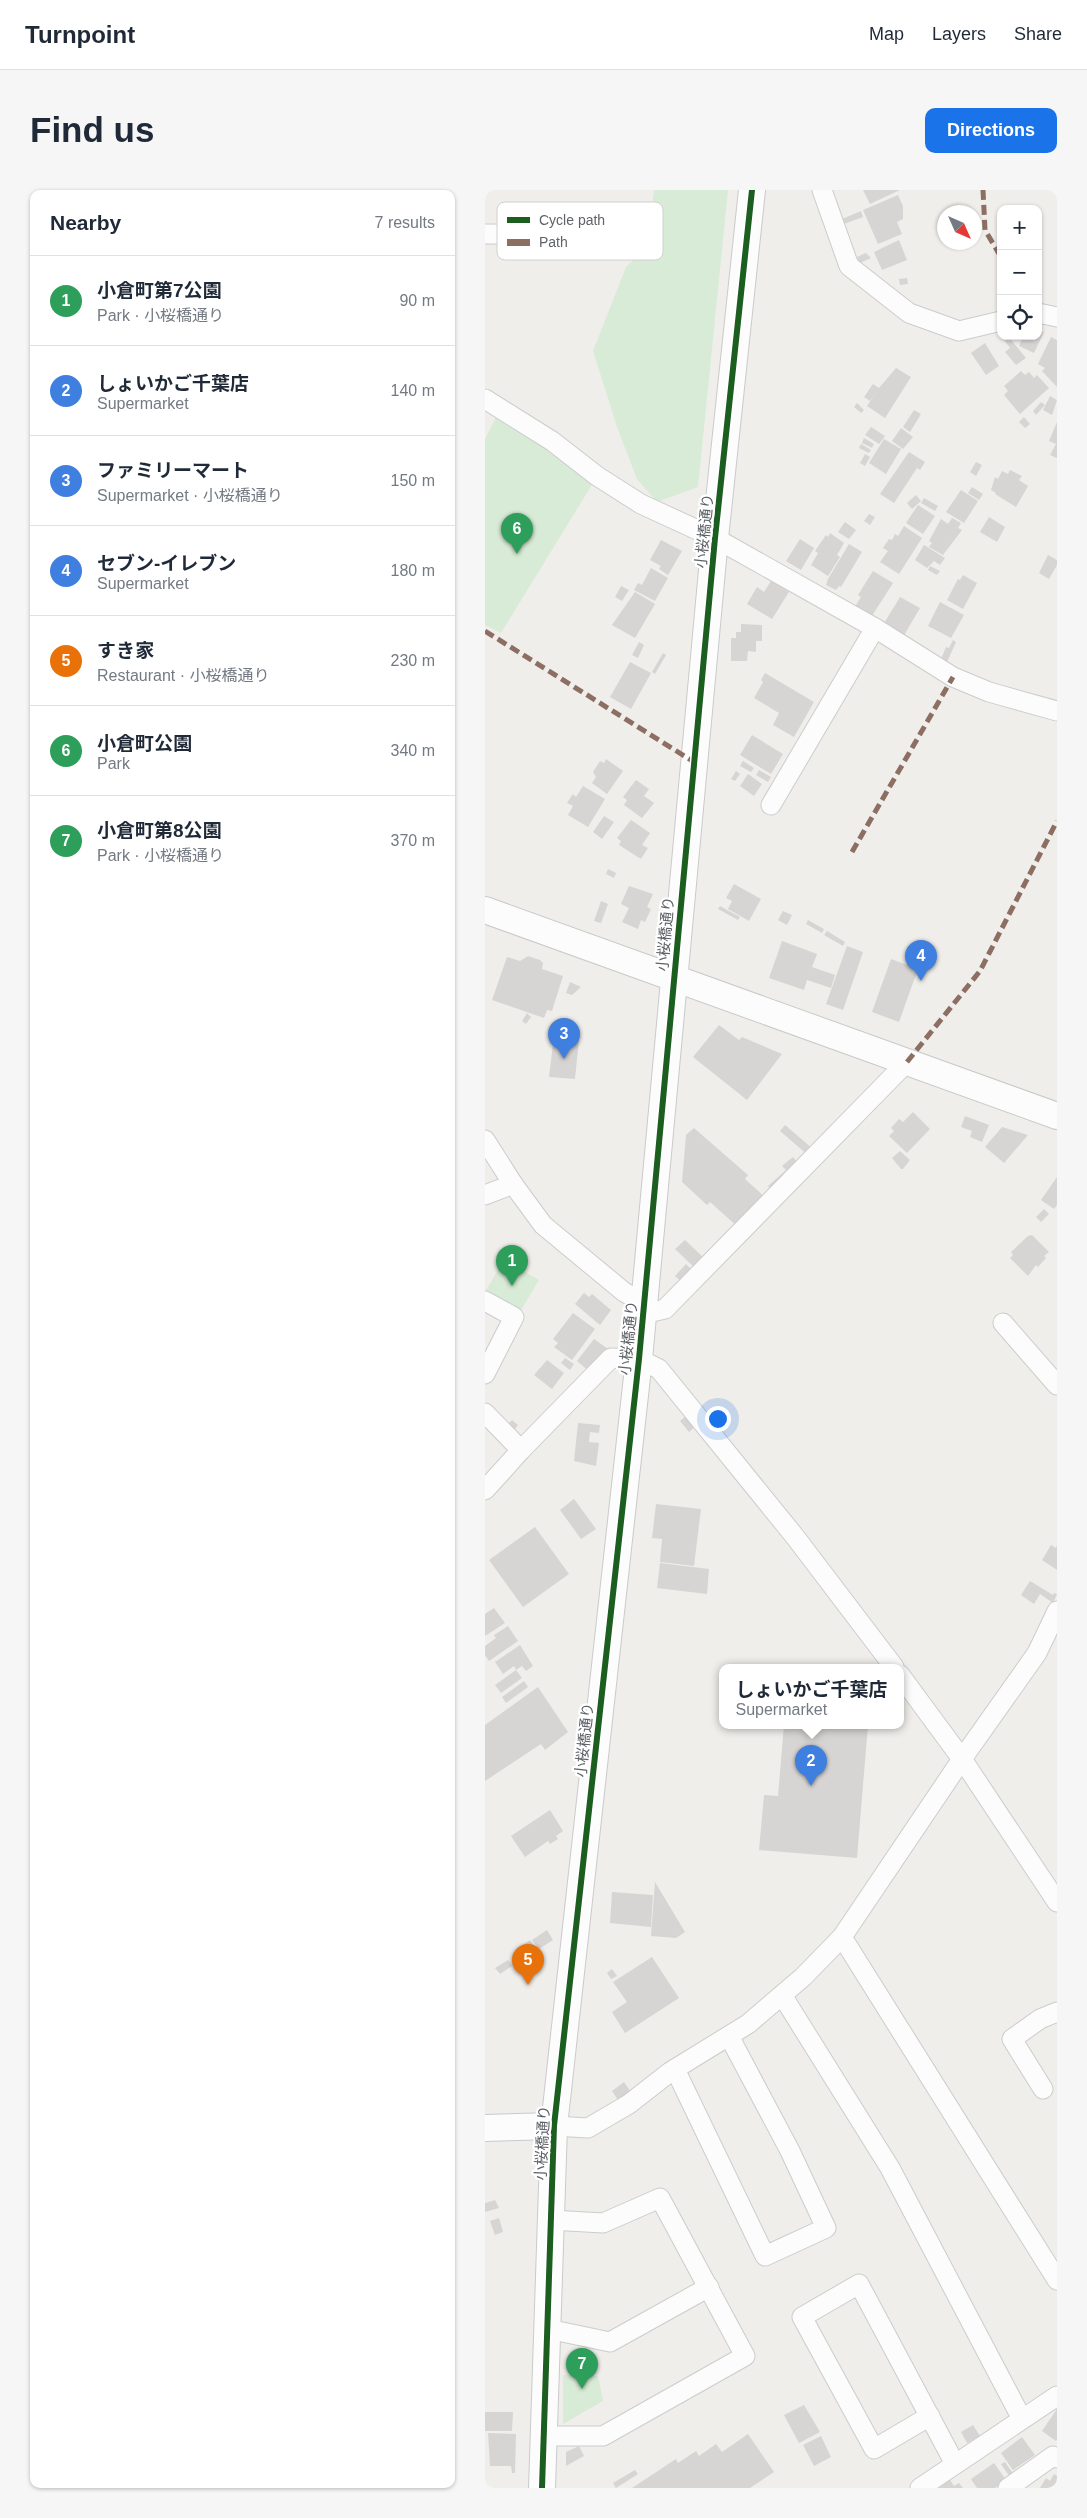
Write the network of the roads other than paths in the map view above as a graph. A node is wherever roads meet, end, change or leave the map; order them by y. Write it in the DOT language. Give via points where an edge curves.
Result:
graph roads {
  1 [pos="752,190"];
  2 [pos="822,190"];
  3 [pos="1042,314"];
  4 [pos="1057,317"];
  5 [pos="997,321"];
  6 [pos="485,398"];
  7 [pos="715,538"];
  8 [pos="875,628"];
  9 [pos="1057,711"];
  10 [pos="771,805"];
  11 [pos="485,910"];
  12 [pos="674,978"];
  13 [pos="907,1062"];
  14 [pos="1057,1116"];
  15 [pos="485,1140"];
  16 [pos="513,1184"];
  17 [pos="485,1195"];
  18 [pos="485,1301"];
  19 [pos="644,1308"];
  20 [pos="1003,1323"];
  21 [pos="639,1359"];
  22 [pos="485,1374"];
  23 [pos="1057,1386"];
  24 [pos="485,1413"];
  25 [pos="521,1450"];
  26 [pos="485,1490"];
  27 [pos="1057,1611"];
  28 [pos="892,1664"];
  29 [pos="904,1680"];
  30 [pos="963,1758"];
  31 [pos="1057,1902"];
  32 [pos="842,1937"];
  33 [pos="782,1995"];
  34 [pos="1057,2012"];
  35 [pos="729,2036"];
  36 [pos="675,2069"];
  37 [pos="1043,2089"];
  38 [pos="555,2126"];
  39 [pos="485,2128"];
  40 [pos="551,2220"];
  41 [pos="1057,2280"];
  42 [pos="709,2288"];
  43 [pos="548,2330"];
  44 [pos="1057,2396"];
  45 [pos="930,2416"];
  46 [pos="1022,2419"];
  47 [pos="544,2436"];
  48 [pos="1057,2458"];
  49 [pos="955,2464"];
  50 [pos="542,2488"];
  51 [pos="920,2488"];
  52 [pos="1008,2488"];
  1 -- 7 [label="street, 小桜橋通り"];
  2 -- 5 [label="street" via="849,266 909,313 959,332"];
  3 -- 4 [label="street"];
  6 -- 7 [label="street" via="641,504"];
  7 -- 8 [label="street"];
  7 -- 12 [label="street, 小桜橋通り"];
  8 -- 9 [label="street" via="953,676 989,692"];
  8 -- 10 [label="street"];
  11 -- 12 [label="street"];
  12 -- 13 [label="street"];
  12 -- 19 [label="street, 小桜橋通り"];
  13 -- 14 [label="street"];
  13 -- 19 [label="street" via="665,1309"];
  15 -- 16 [label="street"];
  16 -- 17 [label="street"];
  16 -- 19 [label="street" via="543,1225"];
  18 -- 22 [label="street" via="514,1317"];
  19 -- 21 [label="street, 小桜橋通り"];
  20 -- 23 [label="street"];
  21 -- 25 [label="street" via="611,1358"];
  21 -- 28 [label="street" via="659,1368 796,1538"];
  21 -- 38 [label="street, 小桜橋通り"];
  24 -- 25 [label="street"];
  25 -- 26 [label="street"];
  27 -- 30 [label="street" via="1037,1653"];
  29 -- 30 [label="street"];
  30 -- 31 [label="street"];
  30 -- 32 [label="street"];
  32 -- 33 [label="street"];
  32 -- 41 [label="street"];
  33 -- 35 [label="street"];
  33 -- 46 [label="street" via="890,2168"];
  34 -- 37 [label="street" via="1040,2018 1012,2039"];
  35 -- 36 [label="street"];
  35 -- 36 [label="street" via="790,2151 826,2228 765,2256"];
  36 -- 38 [label="street" via="629,2104 589,2128"];
  38 -- 39 [label="street"];
  38 -- 40 [label="street, 小桜橋通り"];
  40 -- 42 [label="street" via="603,2223 661,2198"];
  40 -- 43 [label="street, 小桜橋通り"];
  42 -- 43 [label="street" via="610,2342"];
  42 -- 47 [label="street" via="745,2356 603,2436"];
  43 -- 47 [label="street, 小桜橋通り"];
  44 -- 46 [label="street"];
  45 -- 45 [label="street" via="859,2284 802,2317 874,2449"];
  45 -- 49 [label="street"];
  46 -- 49 [label="street"];
  47 -- 50 [label="street, 小桜橋通り"];
  48 -- 52 [label="street" via="1053,2456"];
  49 -- 51 [label="street"];
}
